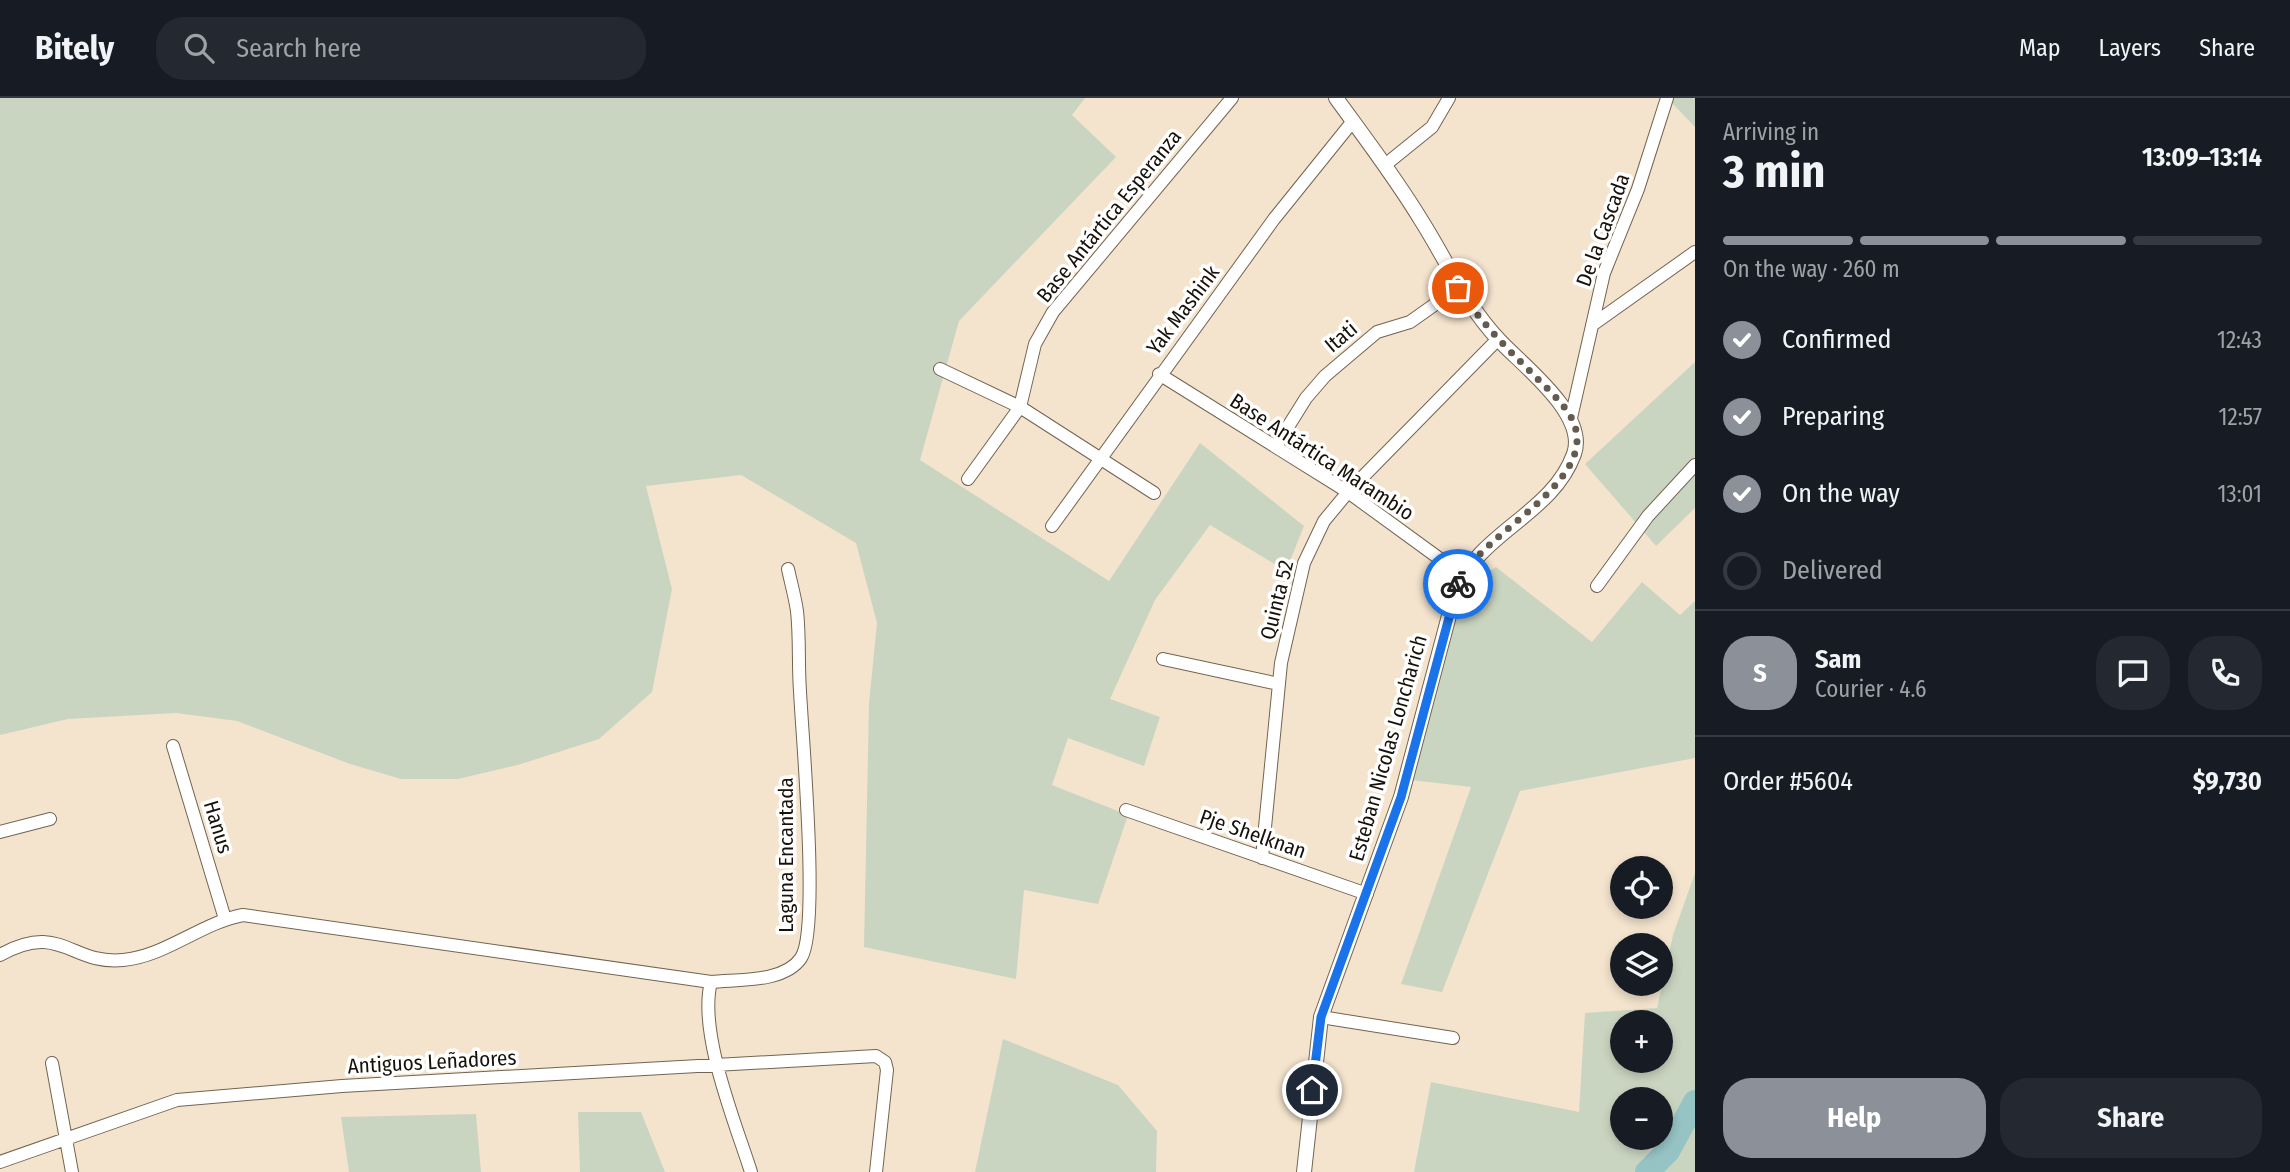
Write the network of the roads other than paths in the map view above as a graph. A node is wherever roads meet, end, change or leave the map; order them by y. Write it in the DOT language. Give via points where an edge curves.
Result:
graph roads {
  1 [pos="1232,98"];
  2 [pos="1336,98"];
  3 [pos="1449,98"];
  4 [pos="1667,98"];
  5 [pos="1353,121"];
  6 [pos="1385,165"];
  7 [pos="1695,252"];
  8 [pos="1458,288"];
  9 [pos="1592,325"];
  10 [pos="1498,339"];
  11 [pos="940,369"];
  12 [pos="1159,374"];
  13 [pos="1020,407"];
  14 [pos="1572,418"];
  15 [pos="1276,446"];
  16 [pos="1101,457"];
  17 [pos="1695,465"];
  18 [pos="968,479"];
  19 [pos="1348,492"];
  20 [pos="1154,493"];
  21 [pos="1052,526"];
  22 [pos="788,569"];
  23 [pos="1462,575"];
  24 [pos="1597,586"];
  25 [pos="1163,659"];
  26 [pos="1279,684"];
  27 [pos="173,746"];
  28 [pos="1126,810"];
  29 [pos="50,818"];
  30 [pos="0,832"];
  31 [pos="1262,858"];
  32 [pos="1367,894"];
  33 [pos="225,919"];
  34 [pos="0,955"];
  35 [pos="711,982"];
  36 [pos="1321,1017"];
  37 [pos="1453,1038"];
  38 [pos="52,1063"];
  39 [pos="717,1067"];
  40 [pos="65,1139"];
  41 [pos="0,1162"];
  42 [pos="72,1172"];
  43 [pos="751,1172"];
  44 [pos="876,1172"];
  45 [pos="1304,1172"];
  1 -- 13 [label="street, Base Antártica Esperanza" via="1053,312 1035,344"];
  2 -- 5 [label="street"];
  3 -- 6 [label="street" via="1432,127"];
  4 -- 9 [label="street, De la Cascada" via="1638,189 1610,254"];
  5 -- 6 [label="street"];
  5 -- 12 [label="street, Yak Mashink"];
  6 -- 8 [label="street"];
  7 -- 9 [label="street"];
  8 -- 10 [label="street"];
  8 -- 15 [label="street, Itati" via="1409,322 1377,332 1325,376"];
  9 -- 14 [label="street, De la Cascada"];
  10 -- 14 [label="street"];
  10 -- 19 [label="street, Quinta 52"];
  11 -- 13 [label="street"];
  12 -- 15 [label="street, Base Antártica Marambio"];
  12 -- 16 [label="street, Yak Mashink"];
  13 -- 16 [label="street"];
  13 -- 18 [label="street"];
  14 -- 23 [label="street, Esteban Nicolas Loncharich" via="1575,451 1565,475 1481,550"];
  15 -- 19 [label="street, Base Antártica Marambio"];
  16 -- 20 [label="street"];
  16 -- 21 [label="street, Yak Mashink"];
  17 -- 24 [label="street" via="1648,516"];
  19 -- 23 [label="street, Base Antártica Marambio"];
  19 -- 26 [label="street, Quinta 52" via="1324,521 1304,563"];
  22 -- 35 [label="street, Laguna Encantada" via="801,663 807,932 802,957 788,970 773,976"];
  23 -- 32 [label="street, Esteban Nicolas Loncharich" via="1401,797"];
  25 -- 26 [label="street"];
  26 -- 31 [label="street, Quinta 52"];
  27 -- 33 [label="street, Hanus"];
  28 -- 31 [label="street, Pje Shelknan"];
  29 -- 30 [label="street"];
  31 -- 32 [label="street, Pje Shelknan"];
  32 -- 36 [label="street, Esteban Nicolas Loncharich"];
  33 -- 34 [label="street" via="171,945 123,960 37,940"];
  33 -- 35 [label="street, Laguna Encantada" via="243,915"];
  35 -- 39 [label="street" via="707,996"];
  36 -- 37 [label="street"];
  36 -- 45 [label="street, Esteban Nicolas Loncharich"];
  38 -- 40 [label="street"];
  39 -- 40 [label="street, Antiguos Leñadores" via="209,1096 177,1100"];
  39 -- 43 [label="street"];
  39 -- 44 [label="street, Antiguos Leñadores" via="876,1056 887,1070"];
  40 -- 41 [label="street, Antiguos Leñadores"];
  40 -- 42 [label="street"];
}
